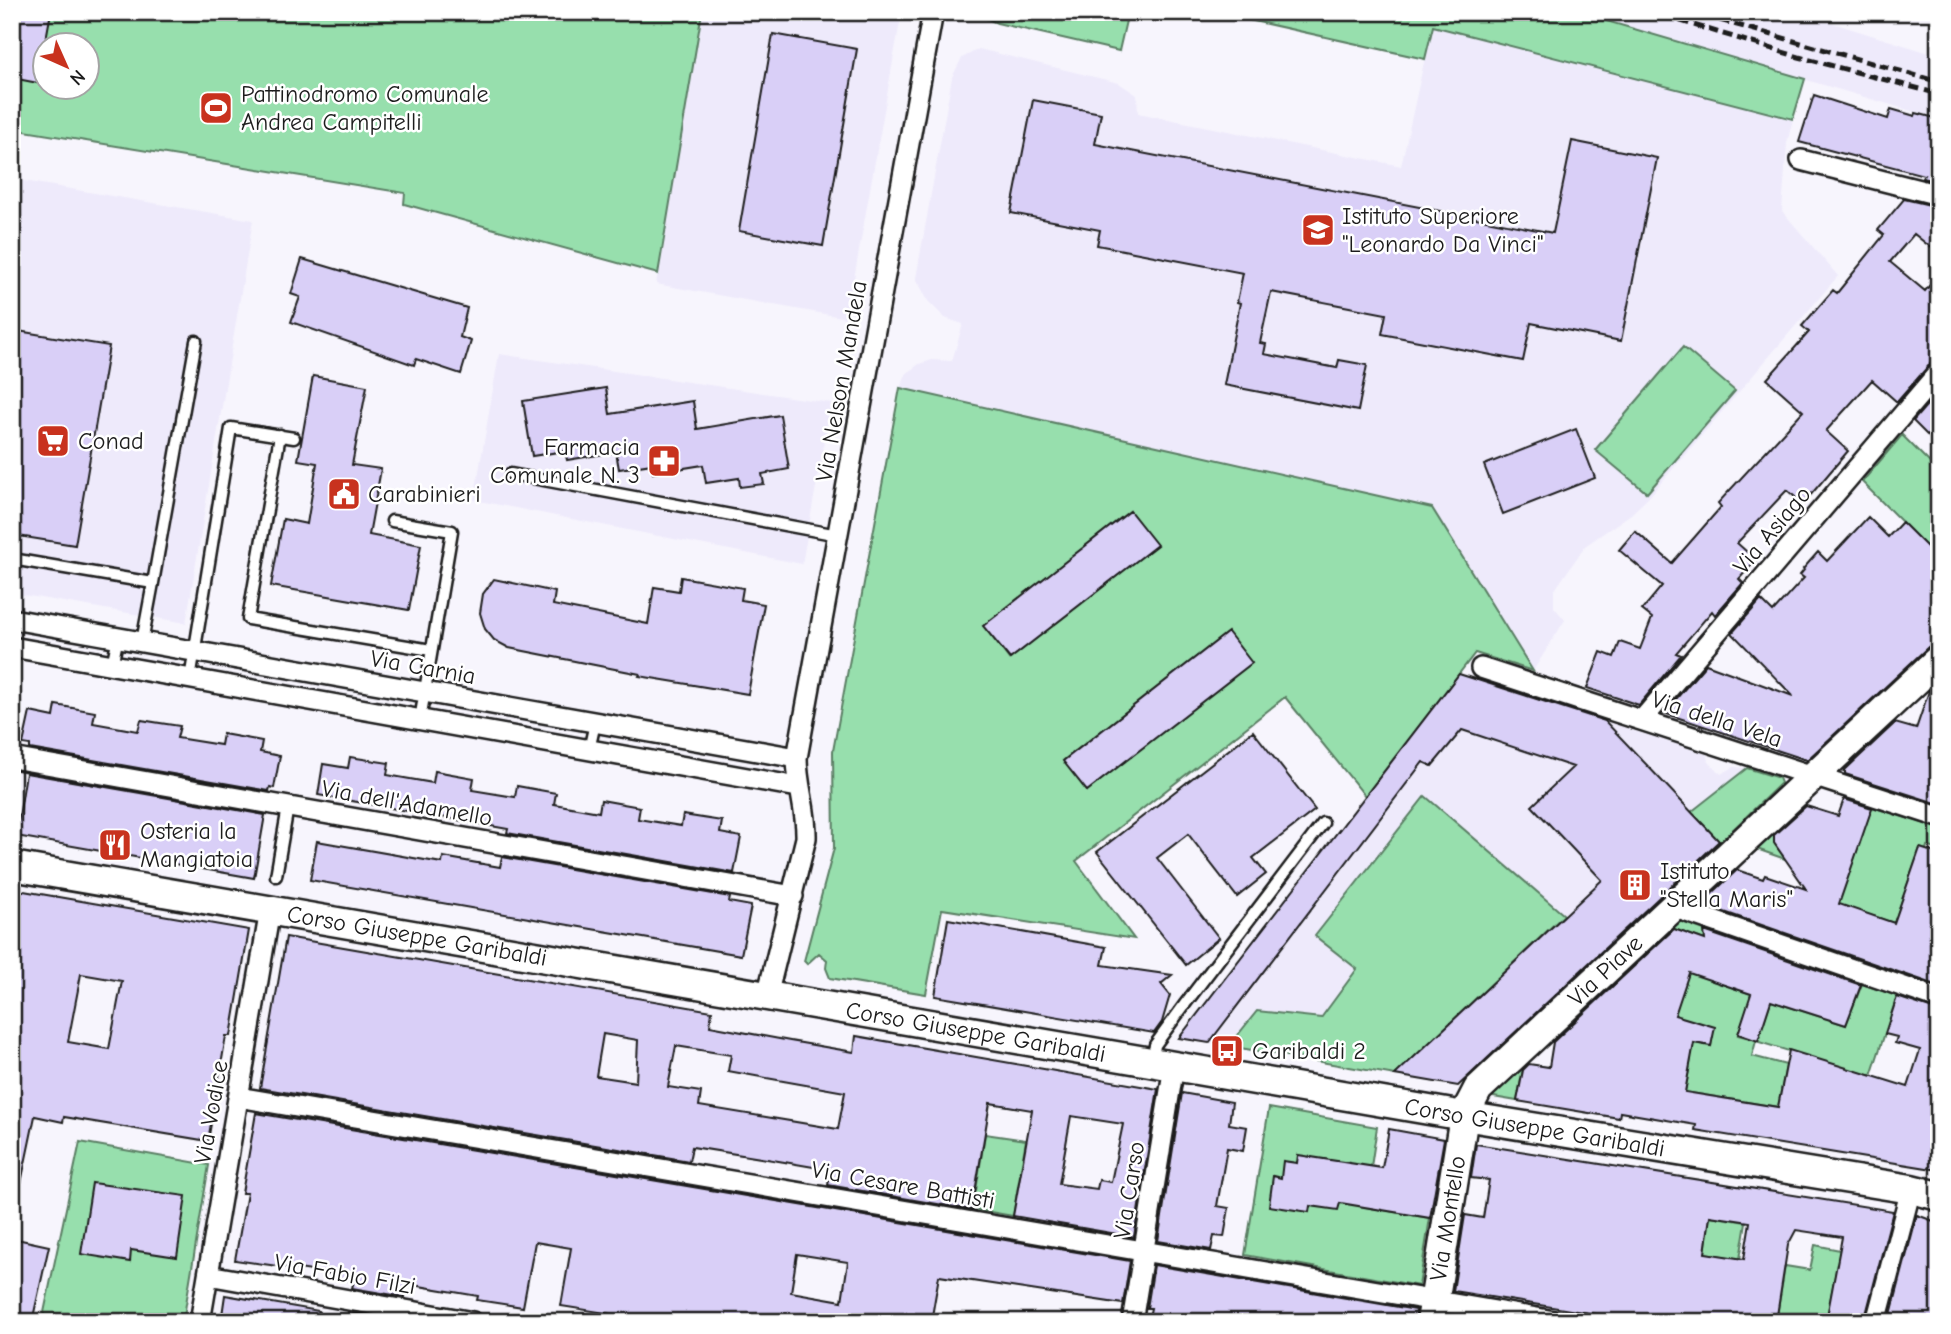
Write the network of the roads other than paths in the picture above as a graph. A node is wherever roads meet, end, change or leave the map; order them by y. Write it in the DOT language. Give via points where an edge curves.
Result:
graph roads {
  1 [pos="933,12"];
  2 [pos="1801,160"];
  3 [pos="1939,195"];
  4 [pos="196,341"];
  5 [pos="1939,372"];
  6 [pos="280,435"];
  7 [pos="294,438"];
  8 [pos="511,474"];
  9 [pos="393,521"];
  10 [pos="838,535"];
  11 [pos="12,559"];
  12 [pos="153,583"];
  13 [pos="12,618"];
  14 [pos="118,637"];
  15 [pos="142,642"];
  16 [pos="12,647"];
  17 [pos="431,650"];
  18 [pos="195,651"];
  19 [pos="1939,659"];
  20 [pos="112,665"];
  21 [pos="1480,668"];
  22 [pos="190,679"];
  23 [pos="424,692"];
  24 [pos="420,720"];
  25 [pos="1642,720"];
  26 [pos="595,723"];
  27 [pos="589,750"];
  28 [pos="12,758"];
  29 [pos="797,758"];
  30 [pos="1813,776"];
  31 [pos="798,787"];
  32 [pos="288,807"];
  33 [pos="1939,817"];
  34 [pos="1323,823"];
  35 [pos="12,866"];
  36 [pos="276,876"];
  37 [pos="793,897"];
  38 [pos="1676,903"];
  39 [pos="270,910"];
  40 [pos="767,996"];
  41 [pos="1939,999"];
  42 [pos="1163,1064"];
  43 [pos="238,1097"];
  44 [pos="1464,1115"];
  45 [pos="1911,1189"];
  46 [pos="1939,1196"];
  47 [pos="1144,1250"];
  48 [pos="208,1275"];
  49 [pos="1433,1311"];
  50 [pos="200,1322"];
  51 [pos="473,1322"];
  52 [pos="1132,1322"];
  53 [pos="1560,1322"];
  54 [pos="1876,1322"];
  1 -- 10 [label="street, Via Nelson Mandela"];
  2 -- 3 [label="street"];
  4 -- 12 [label="lane"];
  5 -- 25 [label="street, Via Asiago"];
  6 -- 7 [label="lane"];
  6 -- 17 [label="lane" via="248,619"];
  6 -- 18 [label="lane" via="231,428"];
  8 -- 10 [label="lane"];
  9 -- 17 [label="lane" via="452,531"];
  10 -- 29 [label="street, Via Nelson Mandela"];
  11 -- 12 [label="lane"];
  12 -- 15 [label="lane"];
  13 -- 14 [label="street, Via Carnia"];
  14 -- 15 [label="street, Via Carnia"];
  14 -- 20 [label="lane"];
  15 -- 18 [label="street, Via Carnia"];
  16 -- 20 [label="street"];
  17 -- 23 [label="lane"];
  18 -- 22 [label="lane"];
  18 -- 23 [label="street, Via Carnia"];
  19 -- 30 [label="street, Via Piave"];
  20 -- 22 [label="street"];
  21 -- 25 [label="street, Via della Vela"];
  22 -- 24 [label="street"];
  23 -- 24 [label="lane"];
  23 -- 26 [label="street, Via Carnia"];
  24 -- 27 [label="street"];
  25 -- 30 [label="street, Via della Vela"];
  26 -- 27 [label="lane"];
  26 -- 29 [label="street, Via Carnia"];
  27 -- 31 [label="street"];
  28 -- 32 [label="street, Via dell'Adamello"];
  29 -- 31 [label="street"];
  30 -- 33 [label="street, Via della Vela"];
  30 -- 38 [label="street, Via Piave"];
  31 -- 37 [label="street" via="806,838"];
  32 -- 36 [label="lane"];
  32 -- 37 [label="street, Via dell'Adamello"];
  34 -- 42 [label="lane" via="1155,1045"];
  35 -- 39 [label="street, Corso Giuseppe Garibaldi"];
  37 -- 40 [label="street"];
  38 -- 41 [label="street" via="1684,911"];
  38 -- 44 [label="street, Via Piave" via="1485,1082"];
  39 -- 40 [label="street, Corso Giuseppe Garibaldi"];
  39 -- 43 [label="street, Via Vodice"];
  40 -- 42 [label="street, Corso Giuseppe Garibaldi"];
  42 -- 44 [label="street, Corso Giuseppe Garibaldi"];
  42 -- 47 [label="street, Via Carso"];
  43 -- 47 [label="street, Via Cesare Battisti"];
  43 -- 48 [label="street, Via Vodice"];
  44 -- 45 [label="street, Corso Giuseppe Garibaldi"];
  44 -- 49 [label="street, Via Montello"];
  45 -- 46 [label="street, Corso Giuseppe Garibaldi"];
  45 -- 54 [label="street"];
  47 -- 49 [label="street, Via Cesare Battisti"];
  47 -- 52 [label="street, Via Carso"];
  48 -- 50 [label="street, Via Vodice"];
  48 -- 51 [label="street, Via Fabio Filzi"];
  49 -- 53 [label="street, Via Cesare Battisti"];
}
